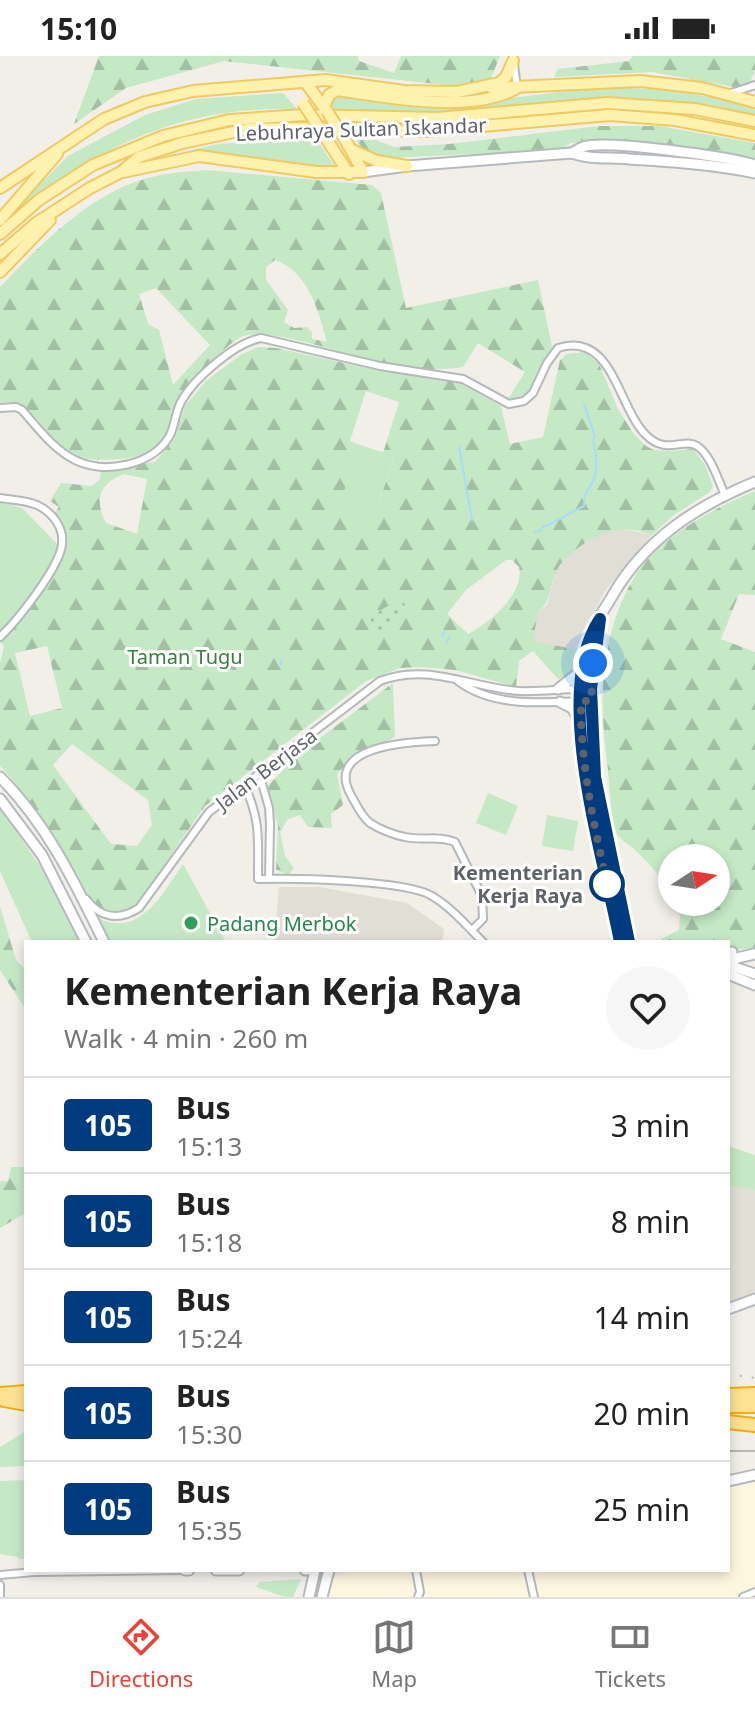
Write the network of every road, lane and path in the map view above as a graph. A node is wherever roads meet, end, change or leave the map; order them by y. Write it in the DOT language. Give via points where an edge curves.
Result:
graph roads {
  1 [pos="513,58"];
  2 [pos="306,83"];
  3 [pos="291,84"];
  4 [pos="755,85"];
  5 [pos="517,88"];
  6 [pos="481,89"];
  7 [pos="728,94"];
  8 [pos="755,102"];
  9 [pos="326,109"];
  10 [pos="755,121"];
  11 [pos="755,135"];
  12 [pos="69,140"];
  13 [pos="350,147"];
  14 [pos="572,153"];
  15 [pos="755,165"];
  16 [pos="407,166"];
  17 [pos="121,172"];
  18 [pos="363,172"];
  19 [pos="755,173"];
  20 [pos="349,174"];
  21 [pos="0,188"];
  22 [pos="60,209"];
  23 [pos="0,220"];
  24 [pos="0,234"];
  25 [pos="0,254"];
  26 [pos="0,272"];
  27 [pos="0,408"];
  28 [pos="755,482"];
  29 [pos="725,495"];
  30 [pos="0,498"];
  31 [pos="600,619"];
  32 [pos="0,637"];
  33 [pos="582,670"];
  34 [pos="458,681"];
  35 [pos="558,689"];
  36 [pos="586,689"];
  37 [pos="586,701"];
  38 [pos="560,702"];
  39 [pos="581,726"];
  40 [pos="435,741"];
  41 [pos="274,763"];
  42 [pos="0,777"];
  43 [pos="246,783"];
  44 [pos="263,790"];
  45 [pos="0,799"];
  46 [pos="258,864"];
  47 [pos="269,878"];
  48 [pos="75,883"];
  49 [pos="472,930"];
  50 [pos="624,939"];
  51 [pos="85,940"];
  52 [pos="103,940"];
  53 [pos="481,940"];
  54 [pos="730,952"];
  55 [pos="755,956"];
  56 [pos="730,963"];
  57 [pos="730,966"];
  58 [pos="755,973"];
  59 [pos="730,975"];
  60 [pos="755,985"];
  61 [pos="755,1299"];
  62 [pos="730,1308"];
  63 [pos="24,1392"];
  64 [pos="755,1394"];
  65 [pos="730,1395"];
  66 [pos="1,1398"];
  67 [pos="24,1402"];
  68 [pos="730,1406"];
  69 [pos="755,1406"];
  70 [pos="730,1421"];
  71 [pos="755,1422"];
  72 [pos="755,1475"];
  73 [pos="730,1481"];
  74 [pos="34,1572"];
  75 [pos="315,1572"];
  76 [pos="328,1572"];
  77 [pos="416,1572"];
  78 [pos="528,1572"];
  79 [pos="4,1575"];
  80 [pos="0,1584"];
  81 [pos="755,1592"];
  82 [pos="0,1597"];
  83 [pos="309,1597"];
  84 [pos="322,1597"];
  85 [pos="418,1597"];
  86 [pos="534,1597"];
  87 [pos="743,1597"];
  1 -- 5 [label="street"];
  1 -- 6 [label="main road" via="499,83"];
  2 -- 3 [label="main road"];
  2 -- 6 [label="main road" via="334,81 430,92"];
  2 -- 9 [label="main road"];
  3 -- 12 [label="main road" via="236,85 145,102"];
  3 -- 20 [label="main road, bridge"];
  4 -- 7 [label="street"];
  5 -- 6 [label="main road"];
  5 -- 7 [label="main road" via="640,81"];
  5 -- 9 [label="main road" via="502,96 429,102 337,90 329,95"];
  7 -- 8 [label="main road"];
  9 -- 13 [label="main road, bridge"];
  10 -- 24 [label="main road, Lebuhraya Sultan Iskandar" via="695,109 607,103 438,118 303,115 229,120 163,136 93,165 39,200"];
  11 -- 17 [label="main road, Lebuhraya Sultan Iskandar" via="610,115 424,131 265,128 172,146 139,157"];
  12 -- 21 [label="main road"];
  12 -- 23 [label="main road"];
  13 -- 16 [label="main road" via="377,161"];
  13 -- 18 [label="main road"];
  14 -- 15 [label="street" via="583,146 629,147"];
  14 -- 16 [label="street"];
  14 -- 19 [label="street"];
  16 -- 18 [label="street"];
  17 -- 20 [label="main road" via="199,156"];
  17 -- 22 [label="main road, Lebuhraya Sultan Iskandar"];
  18 -- 20 [label="main road"];
  22 -- 25 [label="main road, Lebuhraya Sultan Iskandar"];
  22 -- 26 [label="main road"];
  27 -- 29 [label="street" via="22,410 74,460 120,465 153,456 170,435 190,390 249,341 261,338 367,364 448,375 509,404 533,393 558,348 576,345 599,355 607,365 652,441 668,447 697,446"];
  28 -- 29 [label="street"];
  29 -- 31 [label="street" via="677,522 654,543 624,576"];
  30 -- 32 [label="street" via="38,505 59,525 62,544 39,589"];
  31 -- 33 [label="street" via="589,635"];
  31 -- 36 [label="street"];
  33 -- 35 [label="street"];
  33 -- 36 [label="street"];
  34 -- 35 [label="street, Jalan Berjasa" via="517,691"];
  34 -- 38 [label="street, Jalan Berjasa" via="516,702"];
  34 -- 41 [label="street, Jalan Berjasa" via="420,673 380,681"];
  35 -- 36 [label="street, Jalan Berjasa"];
  36 -- 37 [label="street"];
  37 -- 38 [label="street, Jalan Berjasa"];
  37 -- 39 [label="street"];
  37 -- 50 [label="street"];
  38 -- 39 [label="street" via="579,715"];
  39 -- 50 [label="street" via="586,778"];
  40 -- 49 [label="street" via="407,742 364,754 350,763 347,789 371,823 405,837 455,842 482,896 483,919"];
  41 -- 43 [label="street, Jalan Berjasa"];
  41 -- 44 [label="street" via="261,778"];
  42 -- 48 [label="street" via="40,823"];
  43 -- 44 [label="street"];
  43 -- 46 [label="street" via="259,826"];
  43 -- 48 [label="street, Jalan Berjasa" via="209,812 145,903 133,912 115,917 98,913"];
  44 -- 47 [label="street" via="269,808"];
  45 -- 51 [label="street" via="42,855"];
  46 -- 47 [label="street"];
  46 -- 47 [label="street" via="258,879"];
  47 -- 49 [label="street" via="419,889"];
  48 -- 52 [label="street"];
  49 -- 53 [label="street"];
  54 -- 55 [label="street"];
  55 -- 56 [label="street"];
  55 -- 58 [label="street"];
  57 -- 58 [label="street"];
  59 -- 60 [label="street"];
  61 -- 62 [label="street"];
  63 -- 66 [label="highway"];
  64 -- 65 [label="highway"];
  66 -- 67 [label="highway"];
  68 -- 69 [label="highway"];
  70 -- 71 [label="highway"];
  72 -- 73 [label="street"];
  74 -- 79 [label="street"];
  75 -- 83 [label="street"];
  76 -- 84 [label="street"];
  77 -- 85 [label="street"];
  78 -- 86 [label="street"];
  79 -- 80 [label="street"];
  80 -- 82 [label="street"];
  81 -- 87 [label="street"];
}
